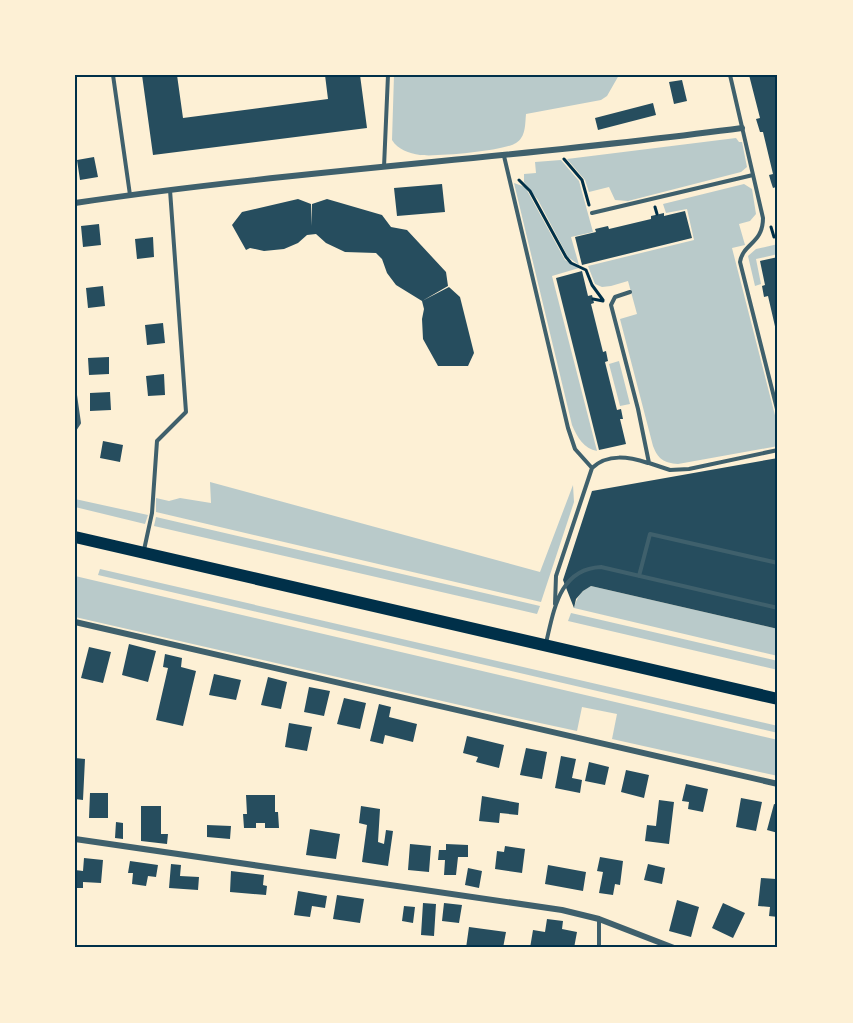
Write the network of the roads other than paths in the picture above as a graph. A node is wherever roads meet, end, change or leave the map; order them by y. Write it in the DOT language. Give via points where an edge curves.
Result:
graph roads {
  1 [pos="113,75"];
  2 [pos="388,75"];
  3 [pos="730,75"];
  4 [pos="742,128"];
  5 [pos="504,156"];
  6 [pos="384,167"];
  7 [pos="753,175"];
  8 [pos="170,190"];
  9 [pos="129,195"];
  10 [pos="75,203"];
  11 [pos="592,213"];
  12 [pos="630,292"];
  13 [pos="75,395"];
  14 [pos="778,413"];
  15 [pos="75,429"];
  16 [pos="778,450"];
  17 [pos="649,463"];
  18 [pos="592,468"];
  19 [pos="75,537"];
  20 [pos="144,553"];
  21 [pos="778,563"];
  22 [pos="639,576"];
  23 [pos="555,607"];
  24 [pos="778,608"];
  25 [pos="75,622"];
  26 [pos="545,646"];
  27 [pos="778,699"];
  28 [pos="778,784"];
  29 [pos="75,839"];
  30 [pos="600,919"];
  31 [pos="599,948"];
  32 [pos="675,948"];
  1 -- 9 [label="lane"];
  2 -- 6 [label="lane"];
  3 -- 4 [label="lane"];
  4 -- 5 [label="street"];
  4 -- 7 [label="lane"];
  5 -- 6 [label="street"];
  5 -- 18 [label="lane" via="568,428 575,449"];
  6 -- 8 [label="street"];
  7 -- 11 [label="lane"];
  7 -- 14 [label="lane" via="763,228 741,255 740,262"];
  8 -- 9 [label="street"];
  8 -- 20 [label="lane" via="186,412 158,441"];
  9 -- 10 [label="street"];
  12 -- 17 [label="lane" via="615,297 611,305"];
  13 -- 15 [label="lane"];
  16 -- 17 [label="lane" via="689,469 670,470"];
  17 -- 18 [label="lane" via="619,457 602,460"];
  18 -- 23 [label="lane" via="556,576"];
  19 -- 20 [label="main road"];
  20 -- 26 [label="main road"];
  21 -- 22 [label="lane" via="650,534"];
  22 -- 23 [label="lane" via="589,568 565,585"];
  22 -- 24 [label="lane"];
  23 -- 26 [label="lane"];
  25 -- 28 [label="street"];
  26 -- 27 [label="main road"];
  29 -- 30 [label="street" via="562,910"];
  30 -- 31 [label="lane"];
  30 -- 32 [label="street"];
}
